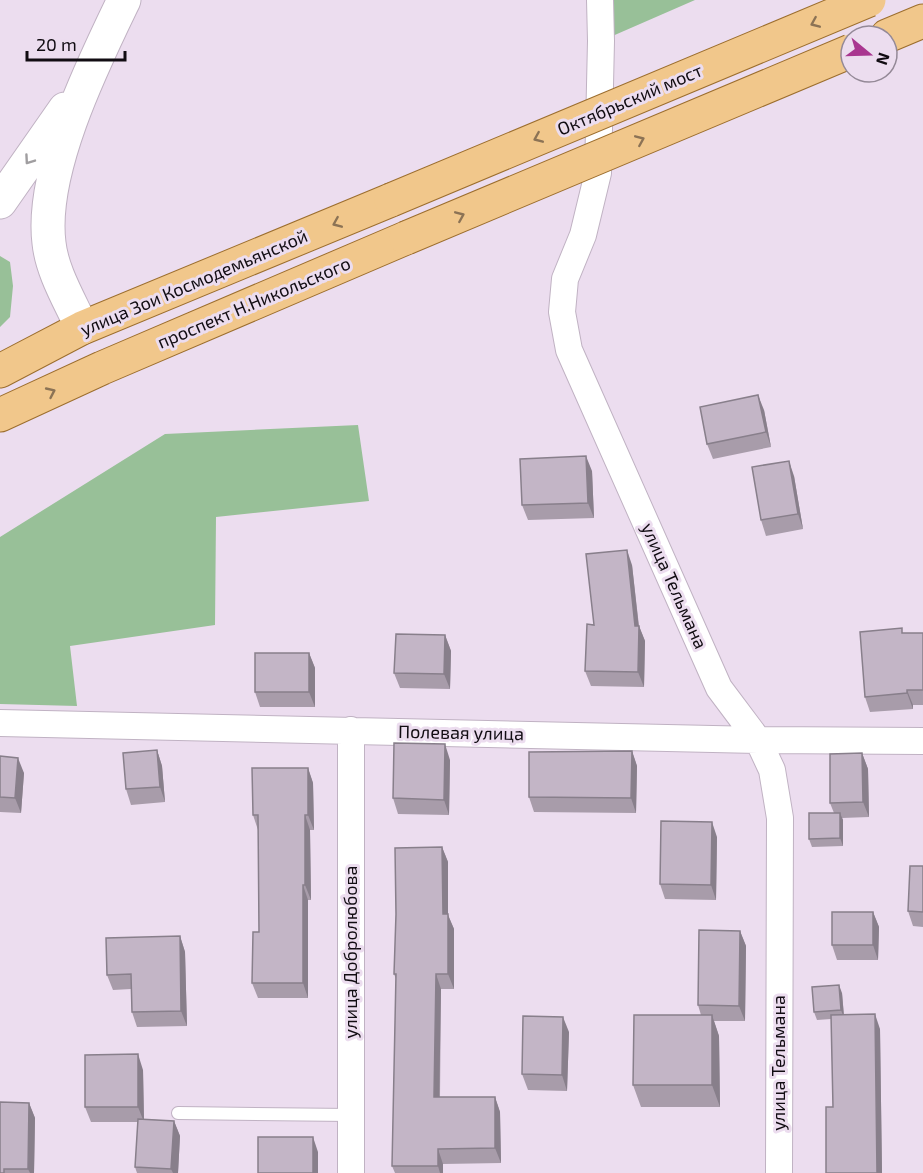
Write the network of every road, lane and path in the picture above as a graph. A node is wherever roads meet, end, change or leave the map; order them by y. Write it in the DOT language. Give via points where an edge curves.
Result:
graph roads {
  1 [pos="124,0"];
  2 [pos="600,0"];
  3 [pos="869,0"];
  4 [pos="923,21"];
  5 [pos="899,31"];
  6 [pos="839,56"];
  7 [pos="86,78"];
  8 [pos="391,200"];
  9 [pos="0,202"];
  10 [pos="82,328"];
  11 [pos="102,368"];
  12 [pos="0,371"];
  13 [pos="0,415"];
  14 [pos="0,723"];
  15 [pos="351,730"];
  16 [pos="758,740"];
  17 [pos="923,741"];
  18 [pos="178,1113"];
  19 [pos="351,1115"];
  20 [pos="351,1173"];
  21 [pos="779,1173"];
  1 -- 7 [label="main road"];
  2 -- 16 [label="street, улица Тельмана" via="598,173 583,235 565,279 562,312 569,350 718,688"];
  3 -- 8 [label="main road, Октябрьский мост, one-way, bridge"];
  4 -- 5 [label="main road"];
  11 -- 6 [label="main road, проспект Н.Никольского, one-way, bridge"];
  7 -- 9 [label="main road, one-way"];
  7 -- 10 [label="main road" via="60,156 48,216 52,257"];
  8 -- 10 [label="main road, улица Зои Космодемьянской, one-way"];
  10 -- 11 [label="main road"];
  10 -- 12 [label="main road, улица Зои Космодемьянской"];
  13 -- 11 [label="main road, one-way"];
  14 -- 15 [label="street, Полевая улица"];
  15 -- 16 [label="street, Полевая улица"];
  15 -- 19 [label="street, улица Добролюбова"];
  16 -- 17 [label="street, Полевая улица"];
  16 -- 21 [label="street, улица Тельмана" via="772,770 780,818"];
  18 -- 19 [label="lane"];
  19 -- 20 [label="street, улица Добролюбова"];
}
